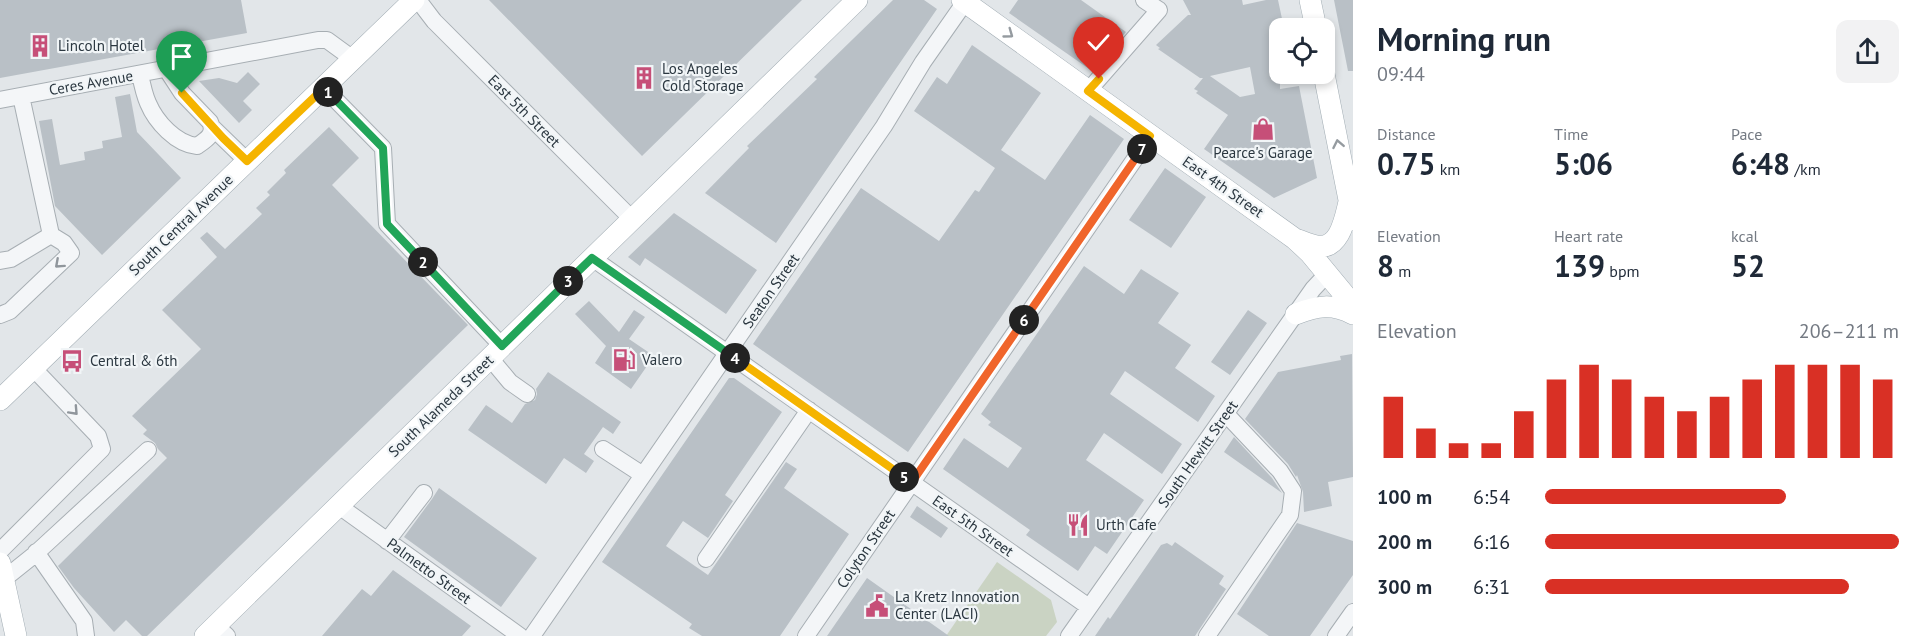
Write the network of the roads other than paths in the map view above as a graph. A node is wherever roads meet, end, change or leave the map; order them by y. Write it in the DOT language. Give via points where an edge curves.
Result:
graph roads {
  1 [pos="416,0"];
  2 [pos="857,0"];
  3 [pos="1144,0"];
  4 [pos="1310,0"];
  5 [pos="963,1"];
  6 [pos="1314,18"];
  7 [pos="353,59"];
  8 [pos="167,70"];
  9 [pos="140,74"];
  10 [pos="1326,84"];
  11 [pos="324,88"];
  12 [pos="1088,91"];
  13 [pos="21,96"];
  14 [pos="0,100"];
  15 [pos="213,128"];
  16 [pos="1150,136"];
  17 [pos="247,161"];
  18 [pos="1351,211"];
  19 [pos="632,219"];
  20 [pos="51,235"];
  21 [pos="1295,239"];
  22 [pos="592,258"];
  23 [pos="0,261"];
  24 [pos="1328,273"];
  25 [pos="1353,305"];
  26 [pos="1296,314"];
  27 [pos="1353,314"];
  28 [pos="0,315"];
  29 [pos="496,352"];
  30 [pos="728,353"];
  31 [pos="34,369"];
  32 [pos="527,394"];
  33 [pos="0,400"];
  34 [pos="808,410"];
  35 [pos="1226,414"];
  36 [pos="603,449"];
  37 [pos="148,450"];
  38 [pos="643,475"];
  39 [pos="912,482"];
  40 [pos="424,493"];
  41 [pos="339,506"];
  42 [pos="387,541"];
  43 [pos="0,551"];
  44 [pos="36,552"];
  45 [pos="706,560"];
  46 [pos="2,571"];
  47 [pos="1089,607"];
  48 [pos="1353,612"];
  49 [pos="497,630"];
  50 [pos="216,633"];
  51 [pos="16,636"];
  52 [pos="86,636"];
  53 [pos="520,636"];
  54 [pos="532,636"];
  55 [pos="806,636"];
  56 [pos="1069,636"];
  57 [pos="1207,636"];
  58 [pos="1336,636"];
  1 -- 7 [label="main road, South Central Avenue"];
  1 -- 19 [label="street, East 5th Street"];
  2 -- 19 [label="main road, South Alameda Street"];
  3 -- 12 [label="street" via="1159,10"];
  4 -- 6 [label="main road"];
  5 -- 12 [label="main road, East 4th Street, one-way"];
  5 -- 30 [label="street, Seaton Street" via="884,126"];
  7 -- 8 [label="street, Ceres Avenue" via="327,40 318,39"];
  7 -- 11 [label="main road, South Central Avenue"];
  8 -- 9 [label="street, Ceres Avenue"];
  8 -- 15 [label="street"];
  9 -- 13 [label="street, Ceres Avenue"];
  9 -- 15 [label="street" via="148,103 179,141 197,146"];
  18 -- 10 [label="main road, one-way"];
  11 -- 17 [label="main road, South Central Avenue"];
  11 -- 29 [label="street" via="383,148 387,224"];
  12 -- 16 [label="main road, East 4th Street"];
  13 -- 14 [label="street, Ceres Avenue"];
  13 -- 20 [label="street"];
  15 -- 17 [label="street"];
  16 -- 21 [label="main road, East 4th Street"];
  16 -- 39 [label="street, Colyton Street"];
  17 -- 31 [label="main road, South Central Avenue"];
  18 -- 21 [label="main road" via="1336,238 1326,246"];
  19 -- 22 [label="main road, South Alameda Street"];
  20 -- 23 [label="street" via="11,259"];
  20 -- 28 [label="street, one-way" via="71,253 10,311"];
  21 -- 24 [label="main road, East 4th Street"];
  22 -- 29 [label="main road, South Alameda Street"];
  22 -- 30 [label="street, East 5th Street"];
  24 -- 25 [label="main road, East 4th Street"];
  24 -- 26 [label="street, South Hewitt Street"];
  26 -- 27 [label="main road" via="1321,306"];
  26 -- 35 [label="street, South Hewitt Street"];
  29 -- 32 [label="street" via="510,382"];
  29 -- 41 [label="main road, South Alameda Street"];
  30 -- 34 [label="street, East 5th Street"];
  30 -- 38 [label="street, Seaton Street"];
  31 -- 33 [label="main road, South Central Avenue"];
  31 -- 43 [label="street, one-way" via="98,436 102,449"];
  34 -- 39 [label="street, East 5th Street"];
  34 -- 45 [label="street"];
  35 -- 47 [label="street, South Hewitt Street"];
  35 -- 57 [label="street" via="1280,471 1293,492 1290,515"];
  36 -- 38 [label="street"];
  37 -- 44 [label="street"];
  38 -- 54 [label="street, Seaton Street"];
  39 -- 47 [label="street, East 5th Street"];
  39 -- 55 [label="street, Colyton Street"];
  40 -- 42 [label="street"];
  41 -- 42 [label="street, Palmetto Street"];
  41 -- 50 [label="main road, South Alameda Street"];
  42 -- 49 [label="street, Palmetto Street"];
  44 -- 46 [label="street"];
  44 -- 52 [label="street" via="84,621"];
  46 -- 51 [label="main road"];
  47 -- 56 [label="street, South Hewitt Street"];
  48 -- 58 [label="street"];
  49 -- 53 [label="street, Palmetto Street"];
}
